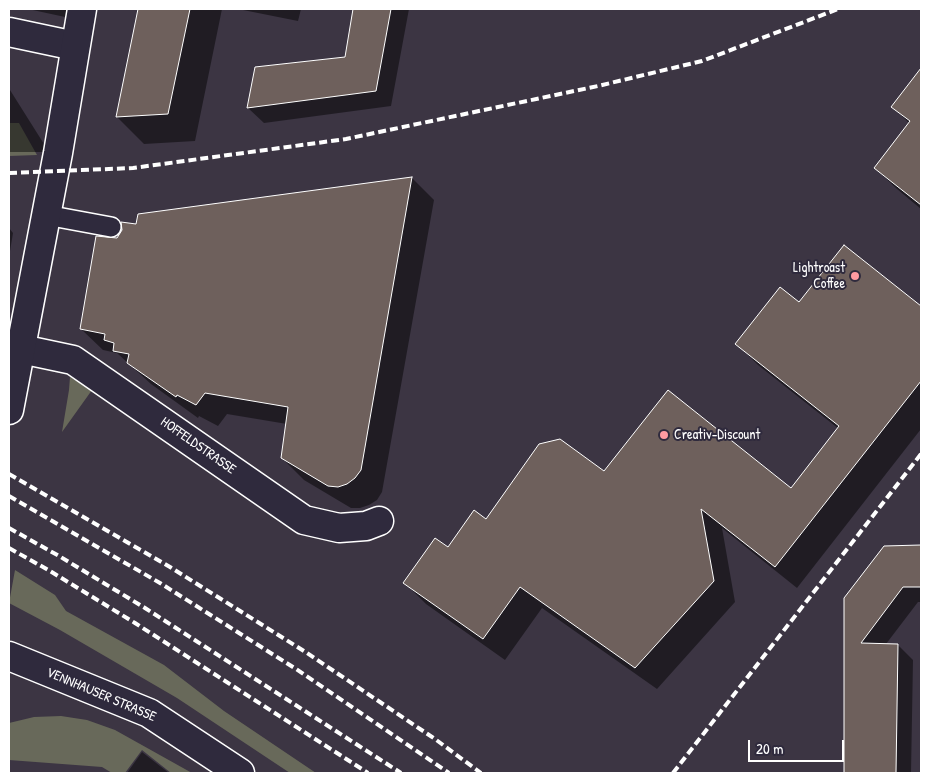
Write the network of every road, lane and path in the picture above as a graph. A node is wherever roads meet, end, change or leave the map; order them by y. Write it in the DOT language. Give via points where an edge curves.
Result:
graph roads {
  1 [pos="82,9"];
  2 [pos="9,32"];
  3 [pos="75,46"];
  4 [pos="46,215"];
  5 [pos="111,227"];
  6 [pos="17,342"];
  7 [pos="9,410"];
  8 [pos="379,521"];
  9 [pos="9,656"];
  10 [pos="240,773"];
  1 -- 3 [label="street"];
  2 -- 3 [label="street"];
  3 -- 4 [label="street"];
  4 -- 5 [label="lane"];
  4 -- 6 [label="street"];
  6 -- 7 [label="street"];
  6 -- 8 [label="street, HOFFELDSTRASSE" via="73,360 304,520 339,528 366,526"];
  9 -- 10 [label="street, VENNHAUSER STRASSE" via="149,713"];
}
